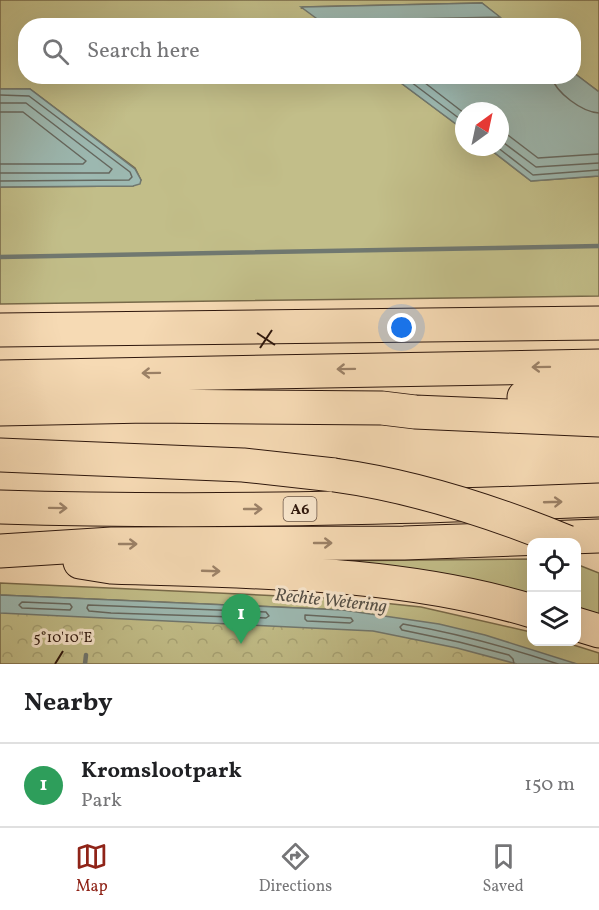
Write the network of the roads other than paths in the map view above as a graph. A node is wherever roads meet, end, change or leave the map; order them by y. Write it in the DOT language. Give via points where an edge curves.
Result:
graph roads {
  1 [pos="599,323"];
  2 [pos="0,330"];
  3 [pos="599,366"];
  4 [pos="0,377"];
  5 [pos="599,394"];
  6 [pos="382,408"];
  7 [pos="0,409"];
  8 [pos="599,420"];
  9 [pos="0,455"];
  10 [pos="599,500"];
  11 [pos="0,507"];
  12 [pos="599,536"];
  13 [pos="555,538"];
  14 [pos="581,549"];
  15 [pos="3,551"];
  16 [pos="599,558"];
  17 [pos="527,609"];
  18 [pos="581,626"];
  19 [pos="599,631"];
  1 -- 2 [label="highway"];
  3 -- 4 [label="highway, one-way"];
  5 -- 6 [label="highway" via="415,400"];
  6 -- 7 [label="highway"];
  6 -- 8 [label="highway"];
  9 -- 13 [label="highway, A6, bridge" via="243,465 334,475 446,499"];
  11 -- 10 [label="highway, A6, one-way" via="402,508"];
  15 -- 12 [label="highway, A6, one-way" via="112,544 404,543"];
  14 -- 16 [label="highway"];
  15 -- 17 [label="highway, A6, one-way" via="111,567 321,575 416,586"];
  18 -- 19 [label="highway"];
}
